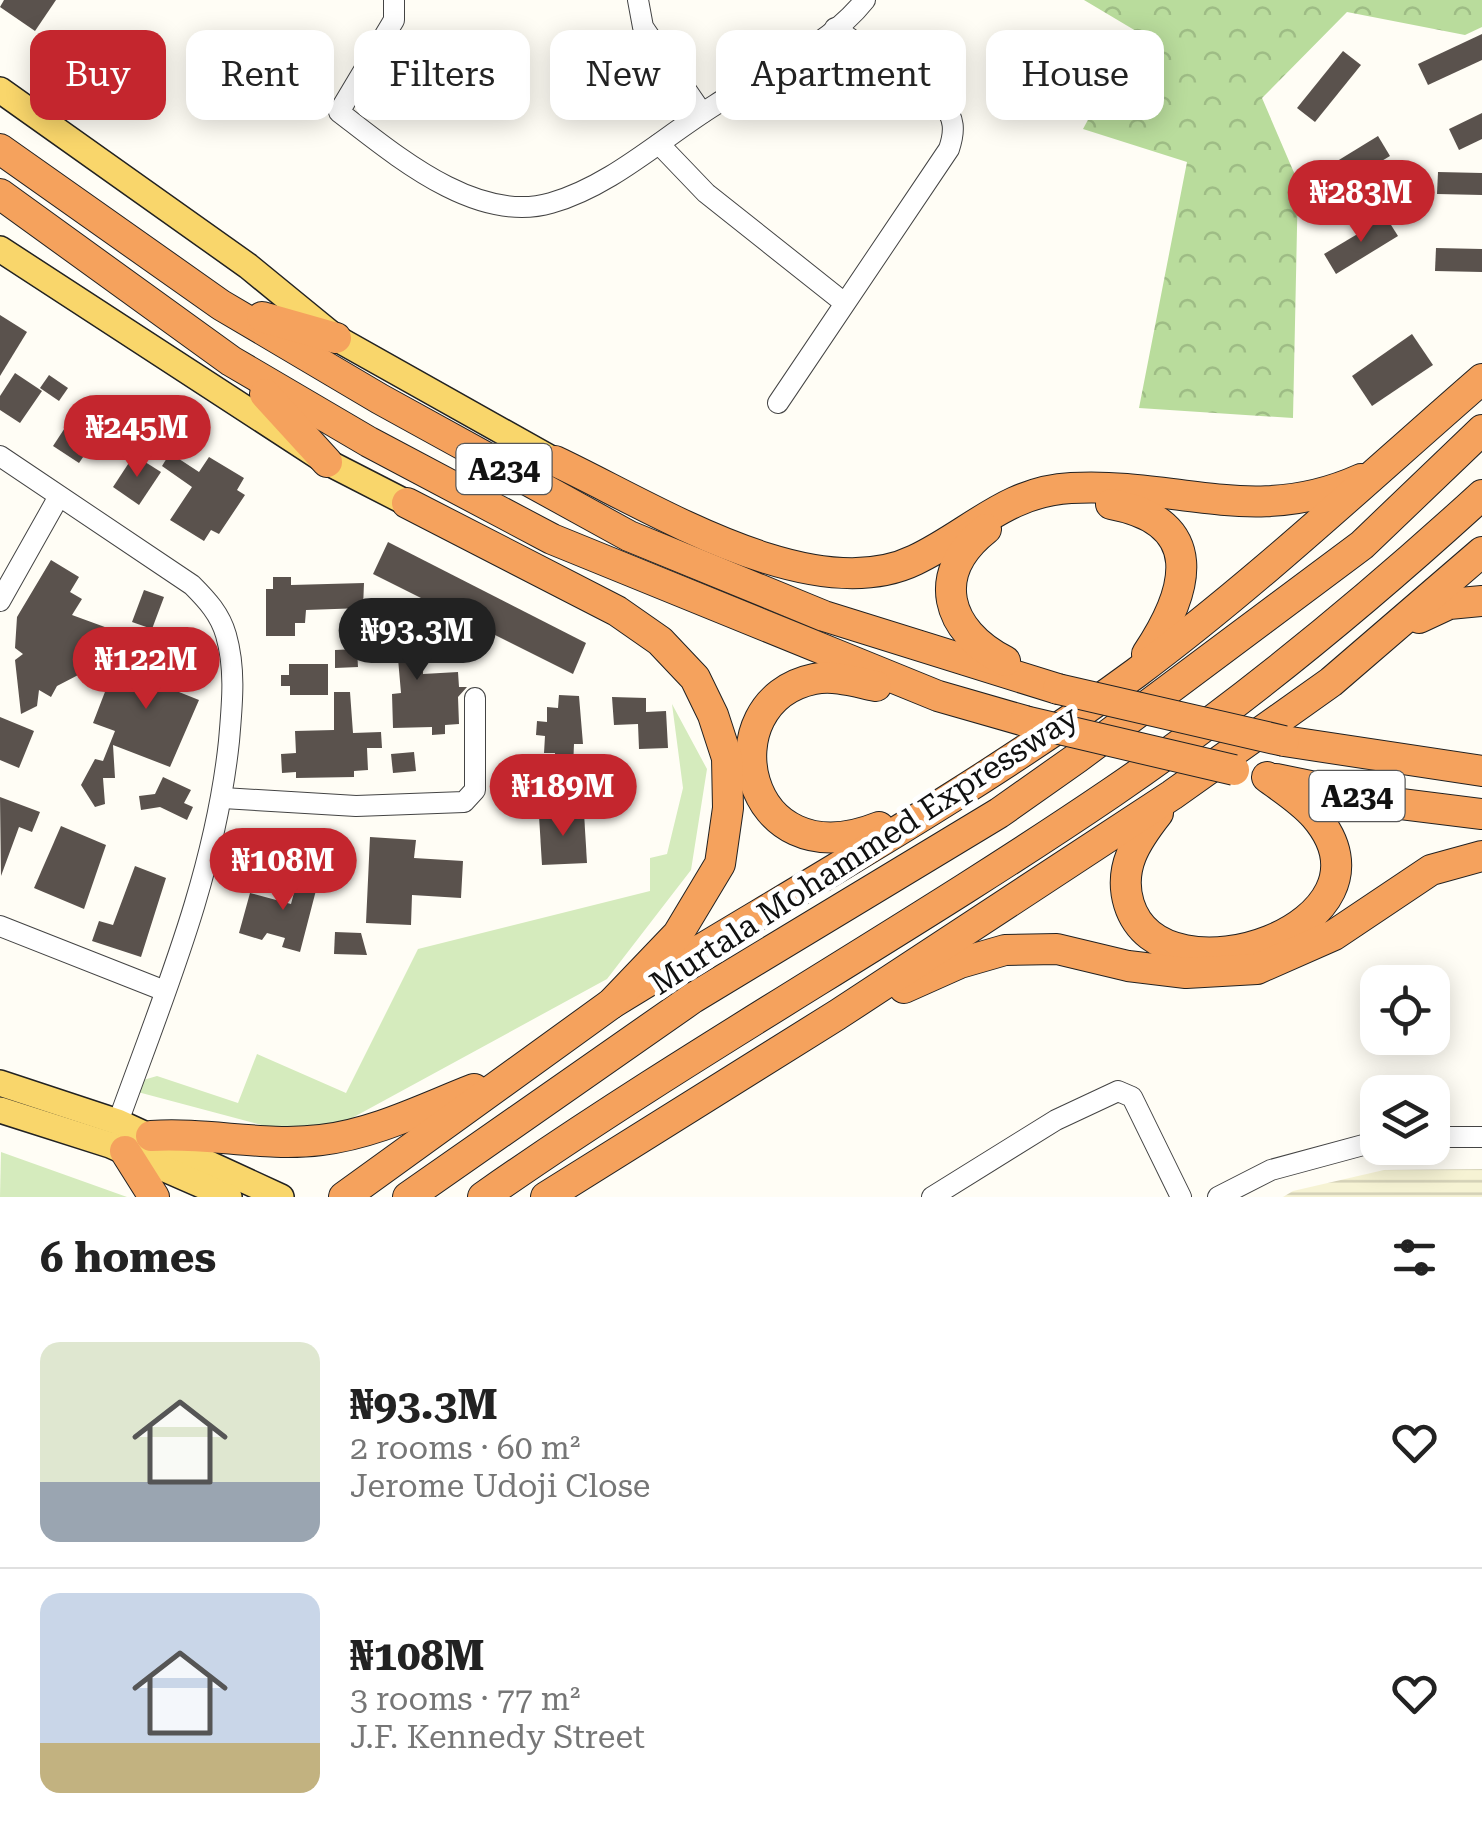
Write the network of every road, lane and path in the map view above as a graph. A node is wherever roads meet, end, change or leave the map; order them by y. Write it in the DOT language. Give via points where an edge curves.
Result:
graph roads {
  1 [pos="394,0"];
  2 [pos="638,0"];
  3 [pos="865,0"];
  4 [pos="835,28"];
  5 [pos="0,90"];
  6 [pos="702,113"];
  7 [pos="659,144"];
  8 [pos="0,149"];
  9 [pos="0,194"];
  10 [pos="0,249"];
  11 [pos="842,301"];
  12 [pos="221,304"];
  13 [pos="336,338"];
  14 [pos="230,360"];
  15 [pos="1482,379"];
  16 [pos="778,403"];
  17 [pos="1482,430"];
  18 [pos="0,456"];
  19 [pos="556,461"];
  20 [pos="328,462"];
  21 [pos="1382,470"];
  22 [pos="1482,496"];
  23 [pos="58,498"];
  24 [pos="407,503"];
  25 [pos="1482,523"];
  26 [pos="628,536"];
  27 [pos="552,539"];
  28 [pos="1482,552"];
  29 [pos="1278,560"];
  30 [pos="1401,570"];
  31 [pos="0,601"];
  32 [pos="1482,601"];
  33 [pos="1390,632"];
  34 [pos="1207,664"];
  35 [pos="1134,674"];
  36 [pos="1052,688"];
  37 [pos="938,696"];
  38 [pos="475,698"];
  39 [pos="1482,759"];
  40 [pos="1403,760"];
  41 [pos="1482,771"];
  42 [pos="1266,777"];
  43 [pos="963,787"];
  44 [pos="1172,795"];
  45 [pos="223,798"];
  46 [pos="1482,814"];
  47 [pos="1482,856"];
  48 [pos="0,926"];
  49 [pos="165,991"];
  50 [pos="611,1004"];
  51 [pos="837,1016"];
  52 [pos="514,1073"];
  53 [pos="0,1083"];
  54 [pos="0,1110"];
  55 [pos="1482,1136"];
  56 [pos="131,1137"];
  57 [pos="1450,1137"];
  58 [pos="1360,1146"];
  59 [pos="580,1188"];
  60 [pos="154,1197"];
  61 [pos="229,1197"];
  62 [pos="282,1197"];
  63 [pos="344,1197"];
  64 [pos="408,1197"];
  65 [pos="483,1197"];
  66 [pos="525,1197"];
  67 [pos="546,1197"];
  68 [pos="932,1197"];
  69 [pos="1181,1197"];
  70 [pos="1218,1197"];
  1 -- 7 [label="street" via="394,20 339,112 459,191 509,206 552,203"];
  2 -- 6 [label="street" via="643,27"];
  3 -- 4 [label="street"];
  4 -- 6 [label="street"];
  4 -- 11 [label="street" via="942,103 953,125 950,149"];
  5 -- 13 [label="main road" via="248,266"];
  6 -- 7 [label="street"];
  7 -- 11 [label="street" via="720,205"];
  8 -- 12 [label="highway, A234"];
  9 -- 14 [label="highway, A234"];
  10 -- 20 [label="main road"];
  11 -- 16 [label="street"];
  12 -- 13 [label="highway"];
  12 -- 26 [label="highway, A234"];
  13 -- 19 [label="main road"];
  14 -- 20 [label="highway"];
  14 -- 27 [label="highway, A234"];
  15 -- 21 [label="highway, Murtala Mohammed Expressway"];
  17 -- 34 [label="highway, Murtala Mohammed Expressway" via="1362,544"];
  18 -- 23 [label="street"];
  19 -- 21 [label="highway" via="750,553 787,566 862,574 918,558 1003,504 1038,491 1287,502"];
  19 -- 26 [label="highway"];
  20 -- 24 [label="main road"];
  21 -- 29 [label="highway, Murtala Mohammed Expressway"];
  22 -- 30 [label="highway"];
  23 -- 31 [label="street"];
  23 -- 45 [label="street" via="192,585 214,608 233,672"];
  24 -- 27 [label="highway"];
  24 -- 50 [label="highway" via="617,611 696,678 713,715 727,758 720,864 678,934"];
  25 -- 30 [label="highway"];
  26 -- 36 [label="highway, A234" via="824,616"];
  27 -- 37 [label="highway, A234"];
  28 -- 33 [label="highway"];
  29 -- 34 [label="highway"];
  29 -- 35 [label="highway, Murtala Mohammed Expressway"];
  30 -- 65 [label="highway" via="1256,690 1112,792"];
  32 -- 33 [label="highway" via="1449,604"];
  33 -- 44 [label="highway"];
  34 -- 64 [label="highway, Murtala Mohammed Expressway" via="998,813 693,998"];
  35 -- 36 [label="highway" via="1173,615 1182,583 1176,547 1147,513 1072,501 1025,510 986,529 956,562 951,586 953,609 973,642"];
  35 -- 43 [label="highway, Murtala Mohammed Expressway"];
  36 -- 40 [label="highway, A234, bridge" via="1284,742"];
  37 -- 42 [label="highway, A234, bridge"];
  37 -- 43 [label="highway" via="831,678 790,688 768,707 755,732 755,789 770,814 794,832 846,837"];
  38 -- 45 [label="street" via="475,790 464,802 356,806"];
  39 -- 40 [label="highway"];
  40 -- 41 [label="highway, A234"];
  42 -- 44 [label="highway" via="1305,806 1328,834 1334,855 1329,896 1290,932 1230,950 1169,947 1132,914 1130,856"];
  42 -- 46 [label="highway, A234" via="1393,804"];
  43 -- 50 [label="highway, Murtala Mohammed Expressway"];
  44 -- 51 [label="highway"];
  45 -- 49 [label="street" via="207,870"];
  47 -- 51 [label="highway" via="1431,870 1334,936 1257,969 1186,973 1057,950 1005,950"];
  48 -- 49 [label="street"];
  49 -- 56 [label="street"];
  50 -- 52 [label="highway"];
  51 -- 59 [label="highway" via="614,1156"];
  52 -- 56 [label="highway" via="366,1130 321,1140"];
  52 -- 63 [label="highway"];
  53 -- 56 [label="main road"];
  54 -- 56 [label="main road"];
  55 -- 57 [label="street"];
  56 -- 60 [label="highway"];
  56 -- 61 [label="main road"];
  56 -- 62 [label="main road"];
  58 -- 70 [label="street" via="1271,1170"];
  59 -- 66 [label="highway"];
  59 -- 67 [label="highway"];
  68 -- 69 [label="street" via="1056,1120 1118,1092 1132,1097"];
}
